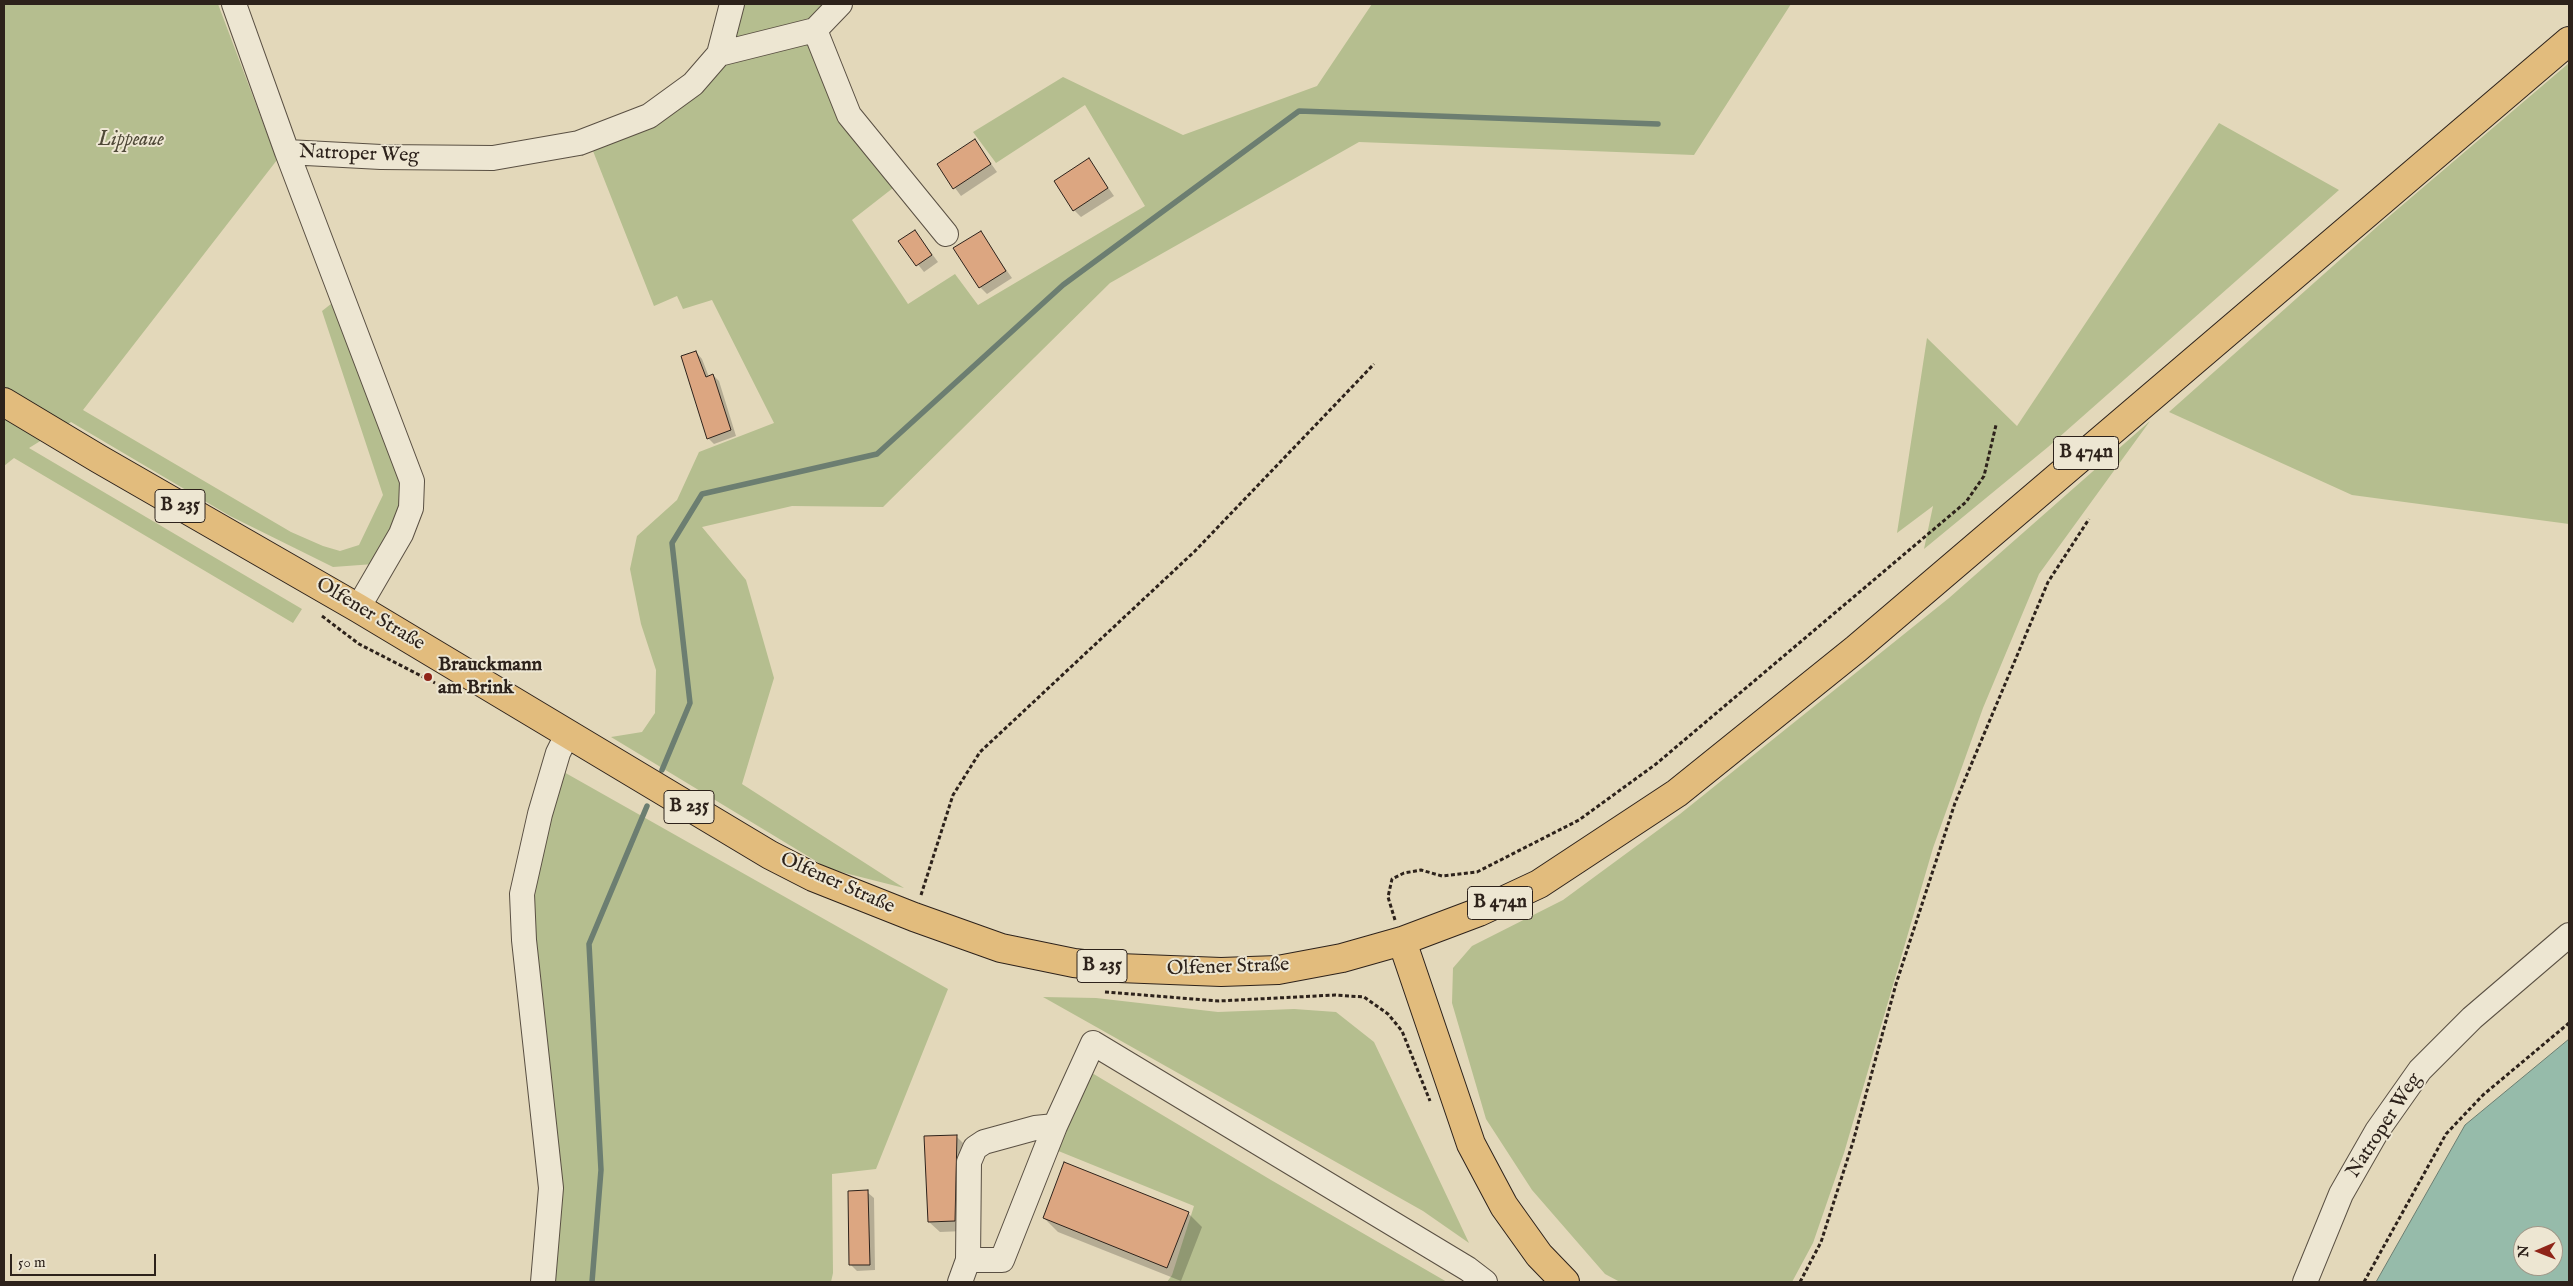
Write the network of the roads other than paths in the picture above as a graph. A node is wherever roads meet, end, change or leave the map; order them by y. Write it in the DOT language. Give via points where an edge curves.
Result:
graph roads {
  1 [pos="234,4"];
  2 [pos="732,4"];
  3 [pos="840,4"];
  4 [pos="815,30"];
  5 [pos="2569,41"];
  6 [pos="719,54"];
  7 [pos="287,152"];
  8 [pos="946,234"];
  9 [pos="4,402"];
  10 [pos="358,608"];
  11 [pos="567,735"];
  12 [pos="2569,935"];
  13 [pos="1402,941"];
  14 [pos="1055,1126"];
  15 [pos="968,1260"];
  16 [pos="543,1282"];
  17 [pos="960,1282"];
  18 [pos="1486,1282"];
  19 [pos="1564,1282"];
  20 [pos="2306,1282"];
  1 -- 7 [label="street"];
  2 -- 6 [label="street, Natroper Weg"];
  3 -- 4 [label="street"];
  4 -- 6 [label="street"];
  4 -- 8 [label="street" via="849,115"];
  5 -- 13 [label="main road, B 474n" via="1856,649 1677,793 1539,884 1479,912"];
  6 -- 7 [label="street, Natroper Weg" via="693,84 649,116 579,143 493,158"];
  7 -- 10 [label="street, Natroper Weg" via="412,481 410,508 401,534"];
  9 -- 10 [label="main road, Olfener Straße / B 235"];
  10 -- 11 [label="main road, Olfener Straße / B 235"];
  11 -- 13 [label="main road, Olfener Straße / B 235" via="813,877 914,918 1001,948 1074,963 1220,972 1278,970 1342,958"];
  11 -- 16 [label="street" via="558,753 540,814 522,894 524,940 551,1188"];
  12 -- 20 [label="street, Natroper Weg" via="2472,1018 2420,1070 2377,1131 2341,1194"];
  13 -- 19 [label="main road" via="1471,1144 1504,1206 1539,1255"];
  14 -- 15 [label="street" via="1002,1260"];
  14 -- 15 [label="street" via="984,1142 975,1148 969,1162"];
  14 -- 18 [label="street" via="1093,1044"];
  15 -- 17 [label="street"];
}
